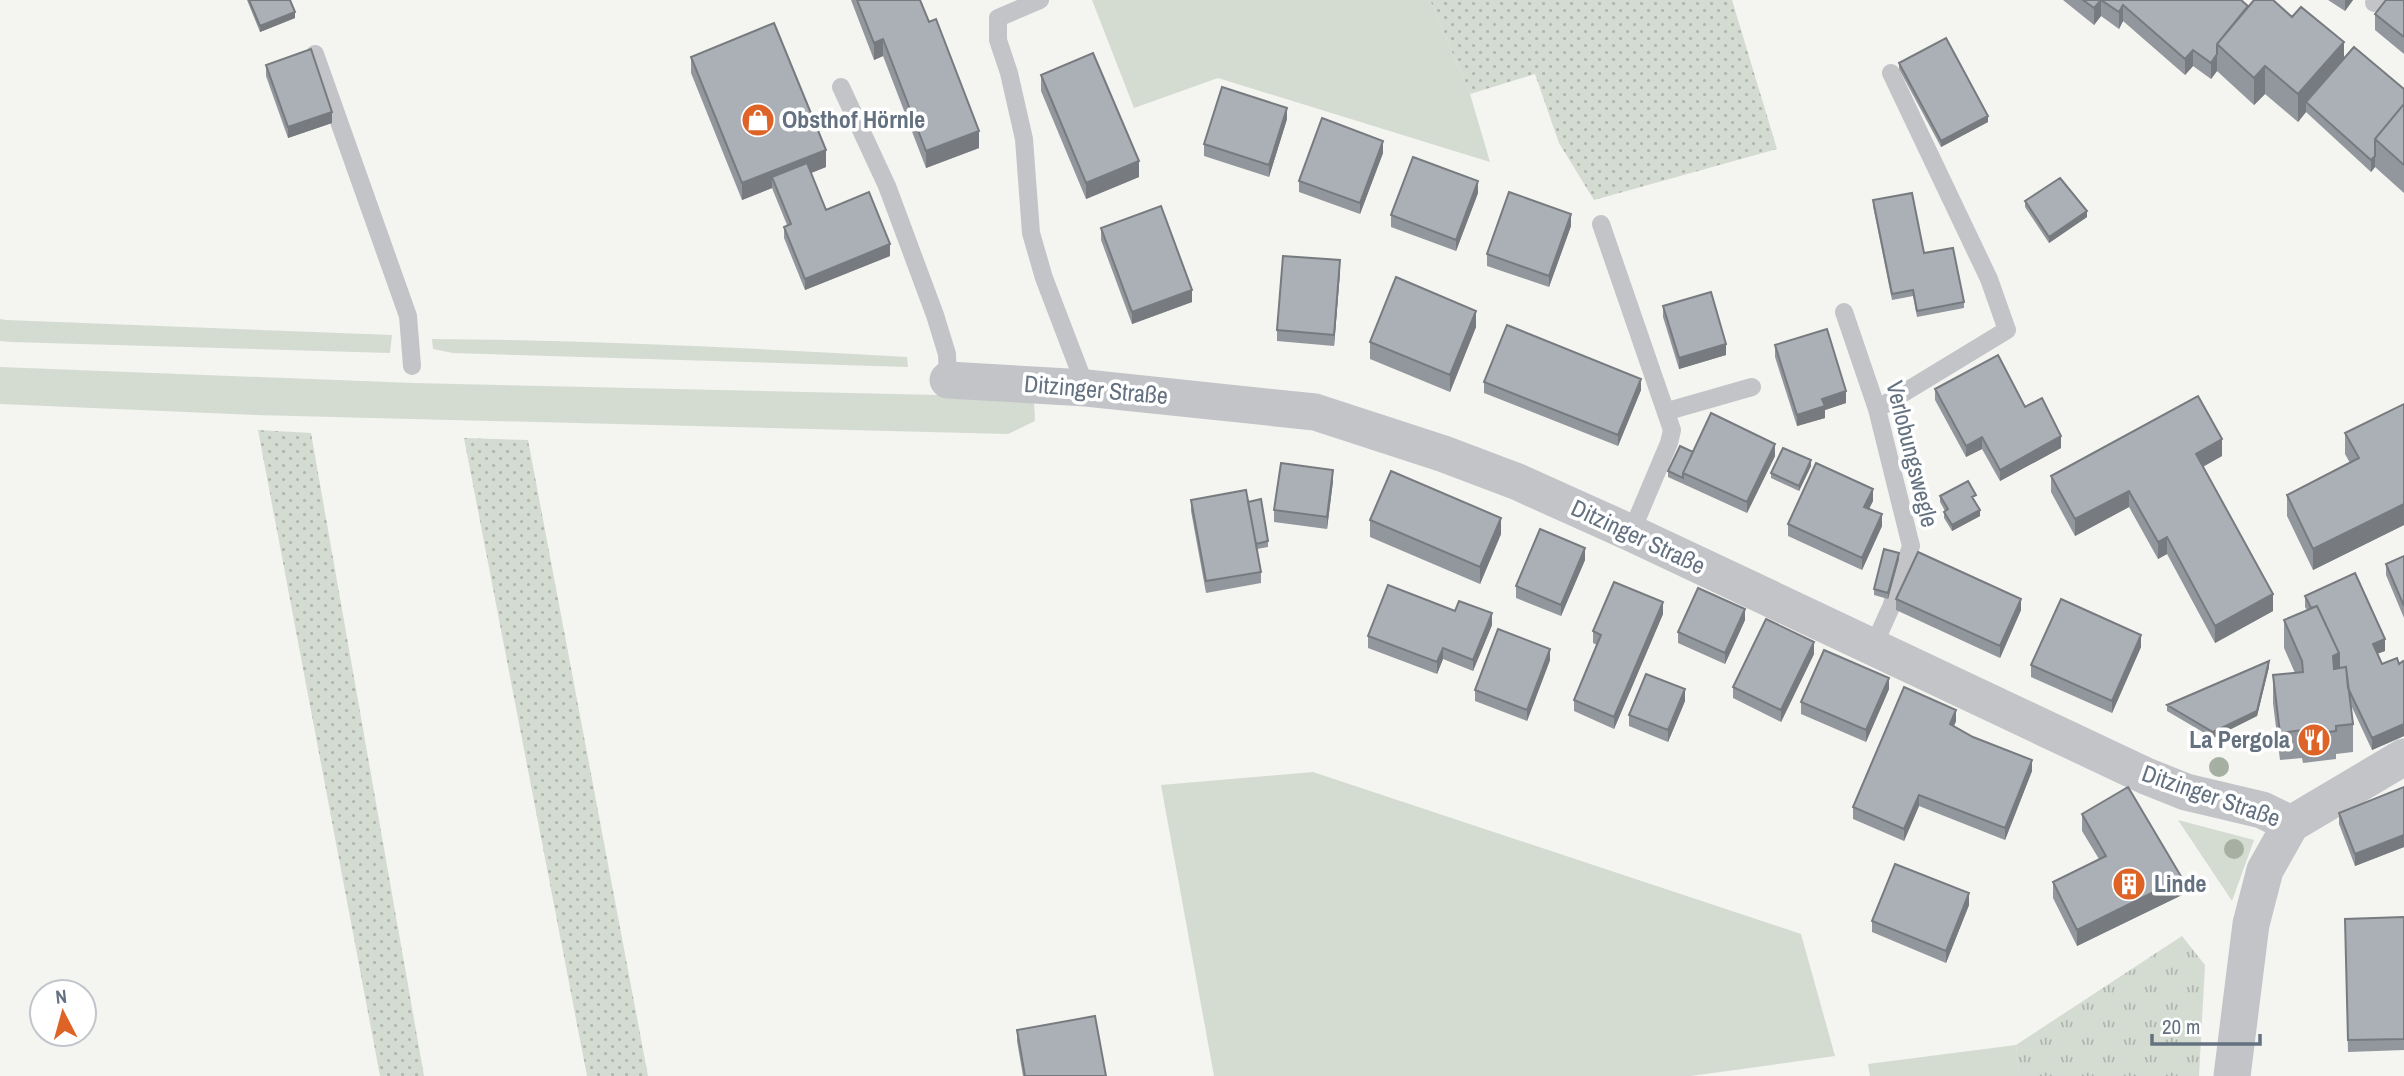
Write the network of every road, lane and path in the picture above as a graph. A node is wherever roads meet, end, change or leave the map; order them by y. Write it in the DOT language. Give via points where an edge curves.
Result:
graph roads {
  1 [pos="1040,0"];
  2 [pos="315,54"];
  3 [pos="1891,73"];
  4 [pos="841,87"];
  5 [pos="1601,224"];
  6 [pos="1844,312"];
  7 [pos="412,366"];
  8 [pos="948,380"];
  9 [pos="1752,387"];
  10 [pos="1086,388"];
  11 [pos="1877,410"];
  12 [pos="1668,411"];
  13 [pos="1631,533"];
  14 [pos="1873,647"];
  15 [pos="2404,757"];
  16 [pos="2291,824"];
  17 [pos="2232,1076"];
  1 -- 10 [label="lane" via="998,18 998,40 1024,139 1031,233"];
  2 -- 7 [label="lane" via="408,316"];
  3 -- 11 [label="lane" via="1989,279 2007,330"];
  4 -- 8 [label="lane" via="887,186 935,315 947,354"];
  5 -- 12 [label="lane"];
  6 -- 11 [label="lane, Verlobungswegle"];
  8 -- 10 [label="street, Ditzinger Straße"];
  9 -- 12 [label="lane"];
  10 -- 13 [label="street, Ditzinger Straße" via="1315,412 1518,482"];
  11 -- 14 [label="lane, Verlobungswegle" via="1910,546"];
  12 -- 13 [label="lane" via="1669,443"];
  13 -- 14 [label="street, Ditzinger Straße"];
  14 -- 16 [label="street, Ditzinger Straße" via="2156,780 2262,810"];
  15 -- 16 [label="street, Ditzinger Straße"];
  16 -- 17 [label="street, Ditzinger Straße" via="2265,870 2250,924"];
}
